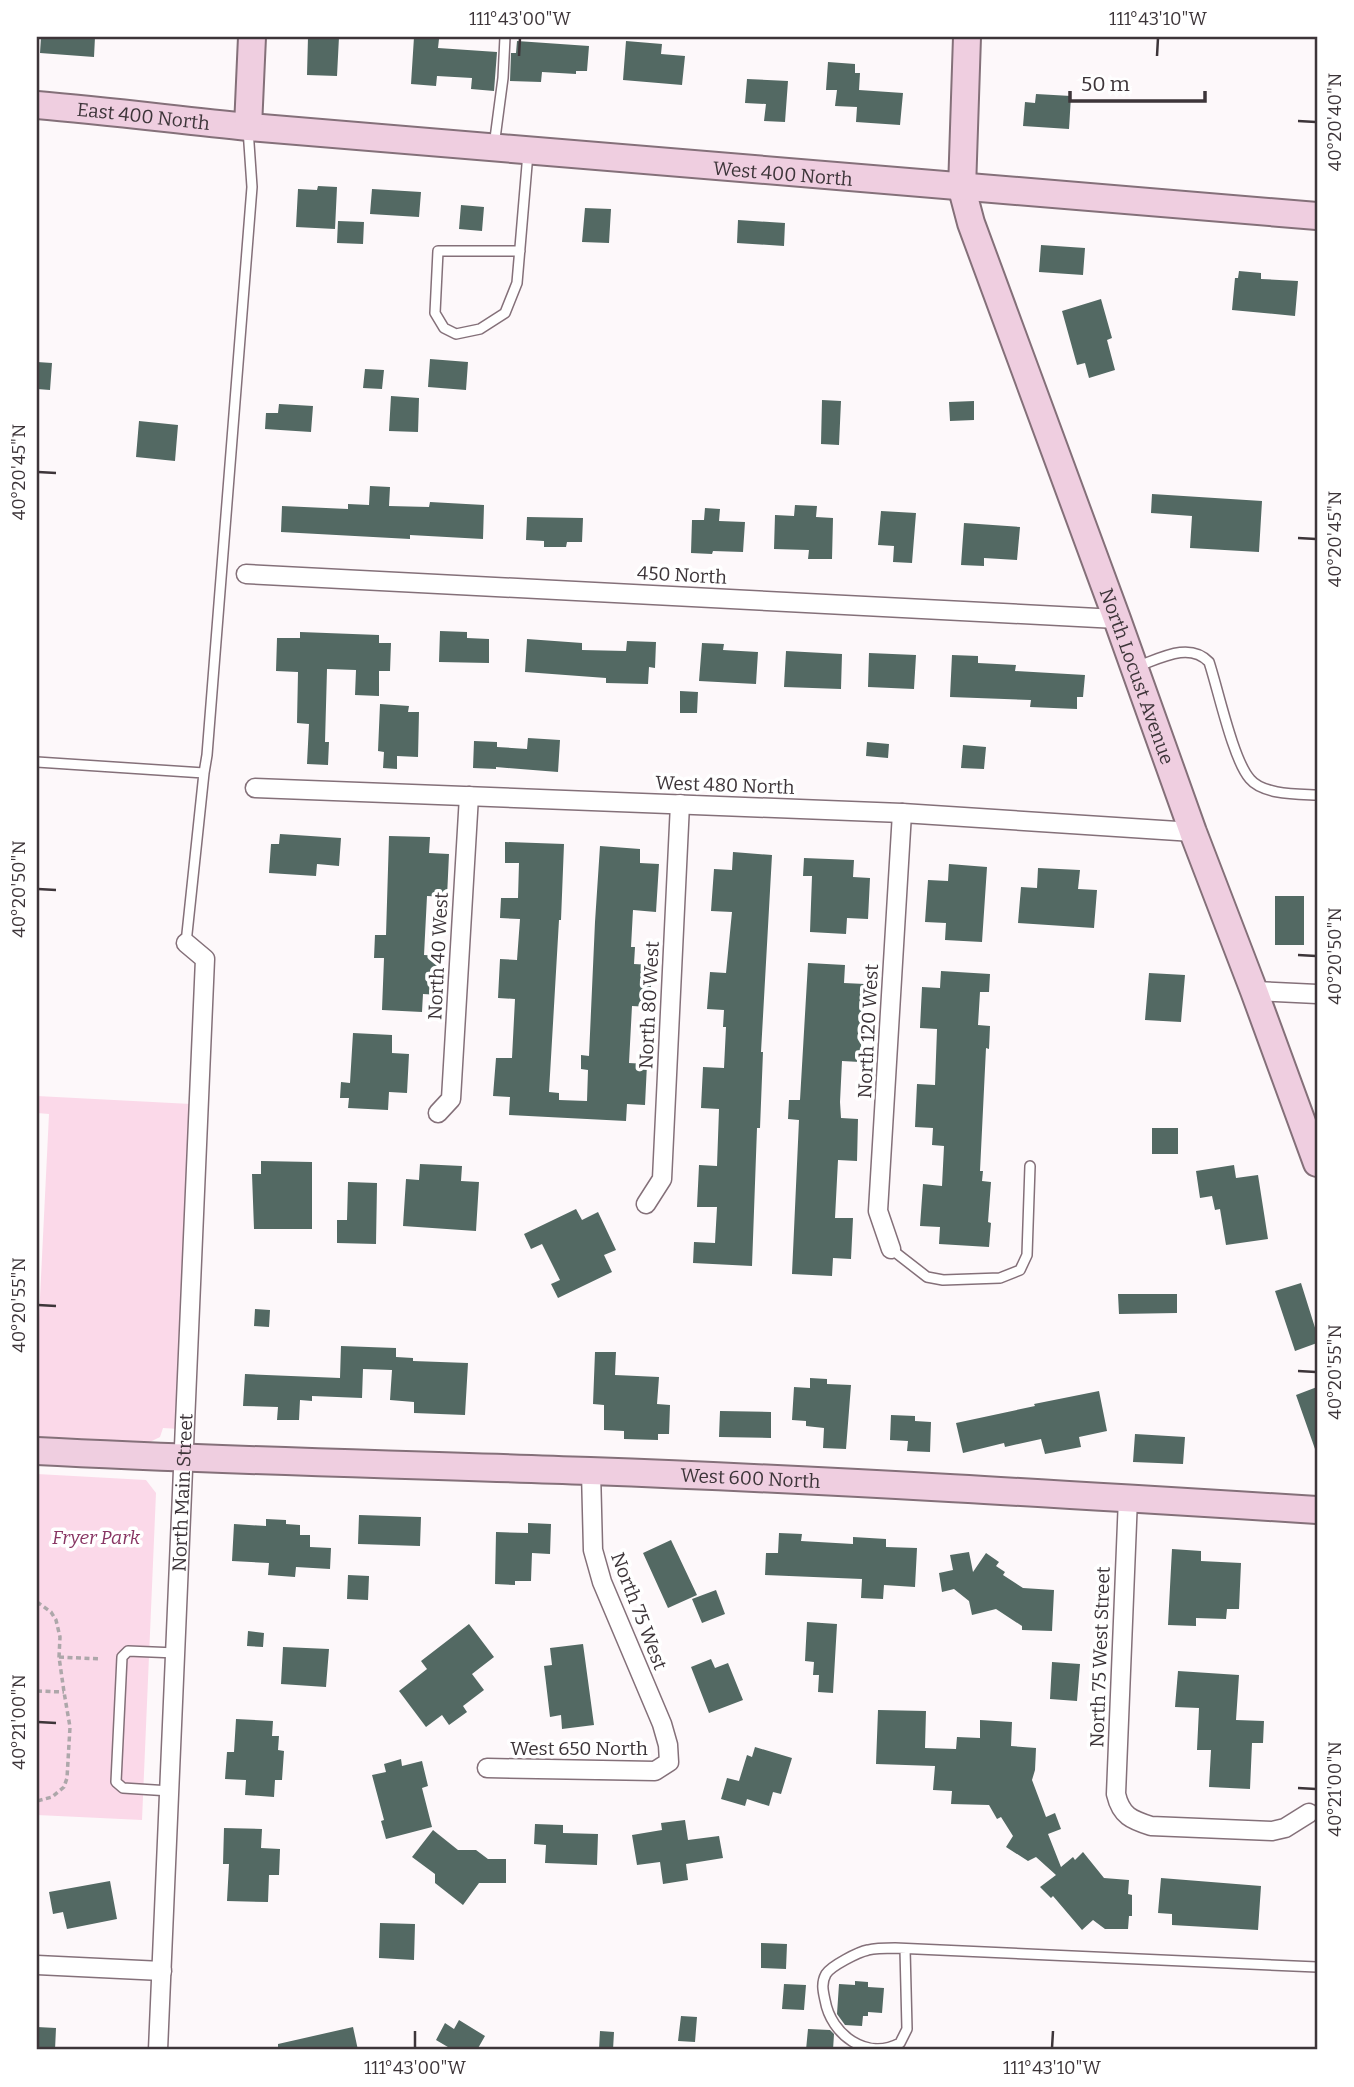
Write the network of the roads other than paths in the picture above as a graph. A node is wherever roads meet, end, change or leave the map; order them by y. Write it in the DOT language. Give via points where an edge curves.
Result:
graph roads {
  1 [pos="252,37"];
  2 [pos="505,37"];
  3 [pos="967,37"];
  4 [pos="37,105"];
  5 [pos="248,127"];
  6 [pos="494,148"];
  7 [pos="528,151"];
  8 [pos="962,188"];
  9 [pos="1317,216"];
  10 [pos="520,251"];
  11 [pos="246,574"];
  12 [pos="1117,619"];
  13 [pos="1134,667"];
  14 [pos="37,762"];
  15 [pos="204,773"];
  16 [pos="255,788"];
  17 [pos="1317,795"];
  18 [pos="469,796"];
  19 [pos="680,804"];
  20 [pos="902,813"];
  21 [pos="1193,832"];
  22 [pos="186,943"];
  23 [pos="1254,991"];
  24 [pos="1317,993"];
  25 [pos="438,1113"];
  26 [pos="1317,1163"];
  27 [pos="1030,1166"];
  28 [pos="646,1204"];
  29 [pos="891,1249"];
  30 [pos="37,1451"];
  31 [pos="185,1459"];
  32 [pos="591,1471"];
  33 [pos="1128,1498"];
  34 [pos="1317,1510"];
  35 [pos="176,1653"];
  36 [pos="669,1762"];
  37 [pos="487,1768"];
  38 [pos="170,1791"];
  39 [pos="1309,1813"];
  40 [pos="905,1949"];
  41 [pos="37,1965"];
  42 [pos="1317,1967"];
  43 [pos="162,1971"];
  44 [pos="158,2050"];
  1 -- 5 [label="street"];
  2 -- 6 [label="lane"];
  3 -- 8 [label="street, North Locust Avenue"];
  4 -- 5 [label="street, East 400 North"];
  5 -- 6 [label="street, West 400 North"];
  5 -- 15 [label="lane" via="252,187"];
  6 -- 7 [label="street, West 400 North"];
  7 -- 8 [label="street, West 400 North"];
  7 -- 10 [label="lane"];
  8 -- 9 [label="street, West 400 North"];
  8 -- 12 [label="street, North Locust Avenue"];
  10 -- 10 [label="lane" via="517,283 505,313 480,329 456,334 444,328 435,313 438,251"];
  11 -- 12 [label="street, 450 North"];
  12 -- 13 [label="street, North Locust Avenue"];
  13 -- 17 [label="lane" via="1183,652 1204,657 1251,781 1271,791"];
  13 -- 21 [label="street, North Locust Avenue"];
  14 -- 15 [label="lane"];
  15 -- 22 [label="lane"];
  16 -- 18 [label="street, West 480 North"];
  18 -- 19 [label="street, West 480 North"];
  18 -- 25 [label="street, North 40 West" via="451,1099"];
  19 -- 20 [label="street, West 480 North"];
  19 -- 28 [label="street, North 80 West" via="662,1179"];
  20 -- 21 [label="street, West 480 North"];
  20 -- 29 [label="street, North 120 West" via="878,1211"];
  21 -- 23 [label="street, North Locust Avenue"];
  22 -- 31 [label="street, North Main Street" via="205,959"];
  23 -- 24 [label="street"];
  23 -- 26 [label="street, North Locust Avenue"];
  27 -- 29 [label="lane" via="1027,1255 1020,1269 1000,1278 943,1280 927,1277"];
  30 -- 31 [label="street, West 600 North"];
  31 -- 32 [label="street, West 600 North"];
  31 -- 35 [label="street, North Main Street"];
  32 -- 33 [label="street, West 600 North"];
  32 -- 36 [label="street, North 75 West" via="593,1550 662,1724"];
  33 -- 34 [label="street, West 600 North"];
  33 -- 39 [label="street, North 75 West Street" via="1119,1807 1151,1826 1272,1831"];
  35 -- 38 [label="street, North Main Street"];
  35 -- 38 [label="lane" via="128,1651 122,1657 116,1782 123,1788"];
  36 -- 37 [label="street, West 650 North" via="655,1771"];
  38 -- 43 [label="street, North Main Street"];
  40 -- 40 [label="lane" via="867,1950 827,1972 822,1985 827,2010 838,2029 858,2046 883,2050 900,2043 907,2029"];
  40 -- 42 [label="lane"];
  41 -- 43 [label="street"];
  43 -- 44 [label="street, North Main Street"];
}
